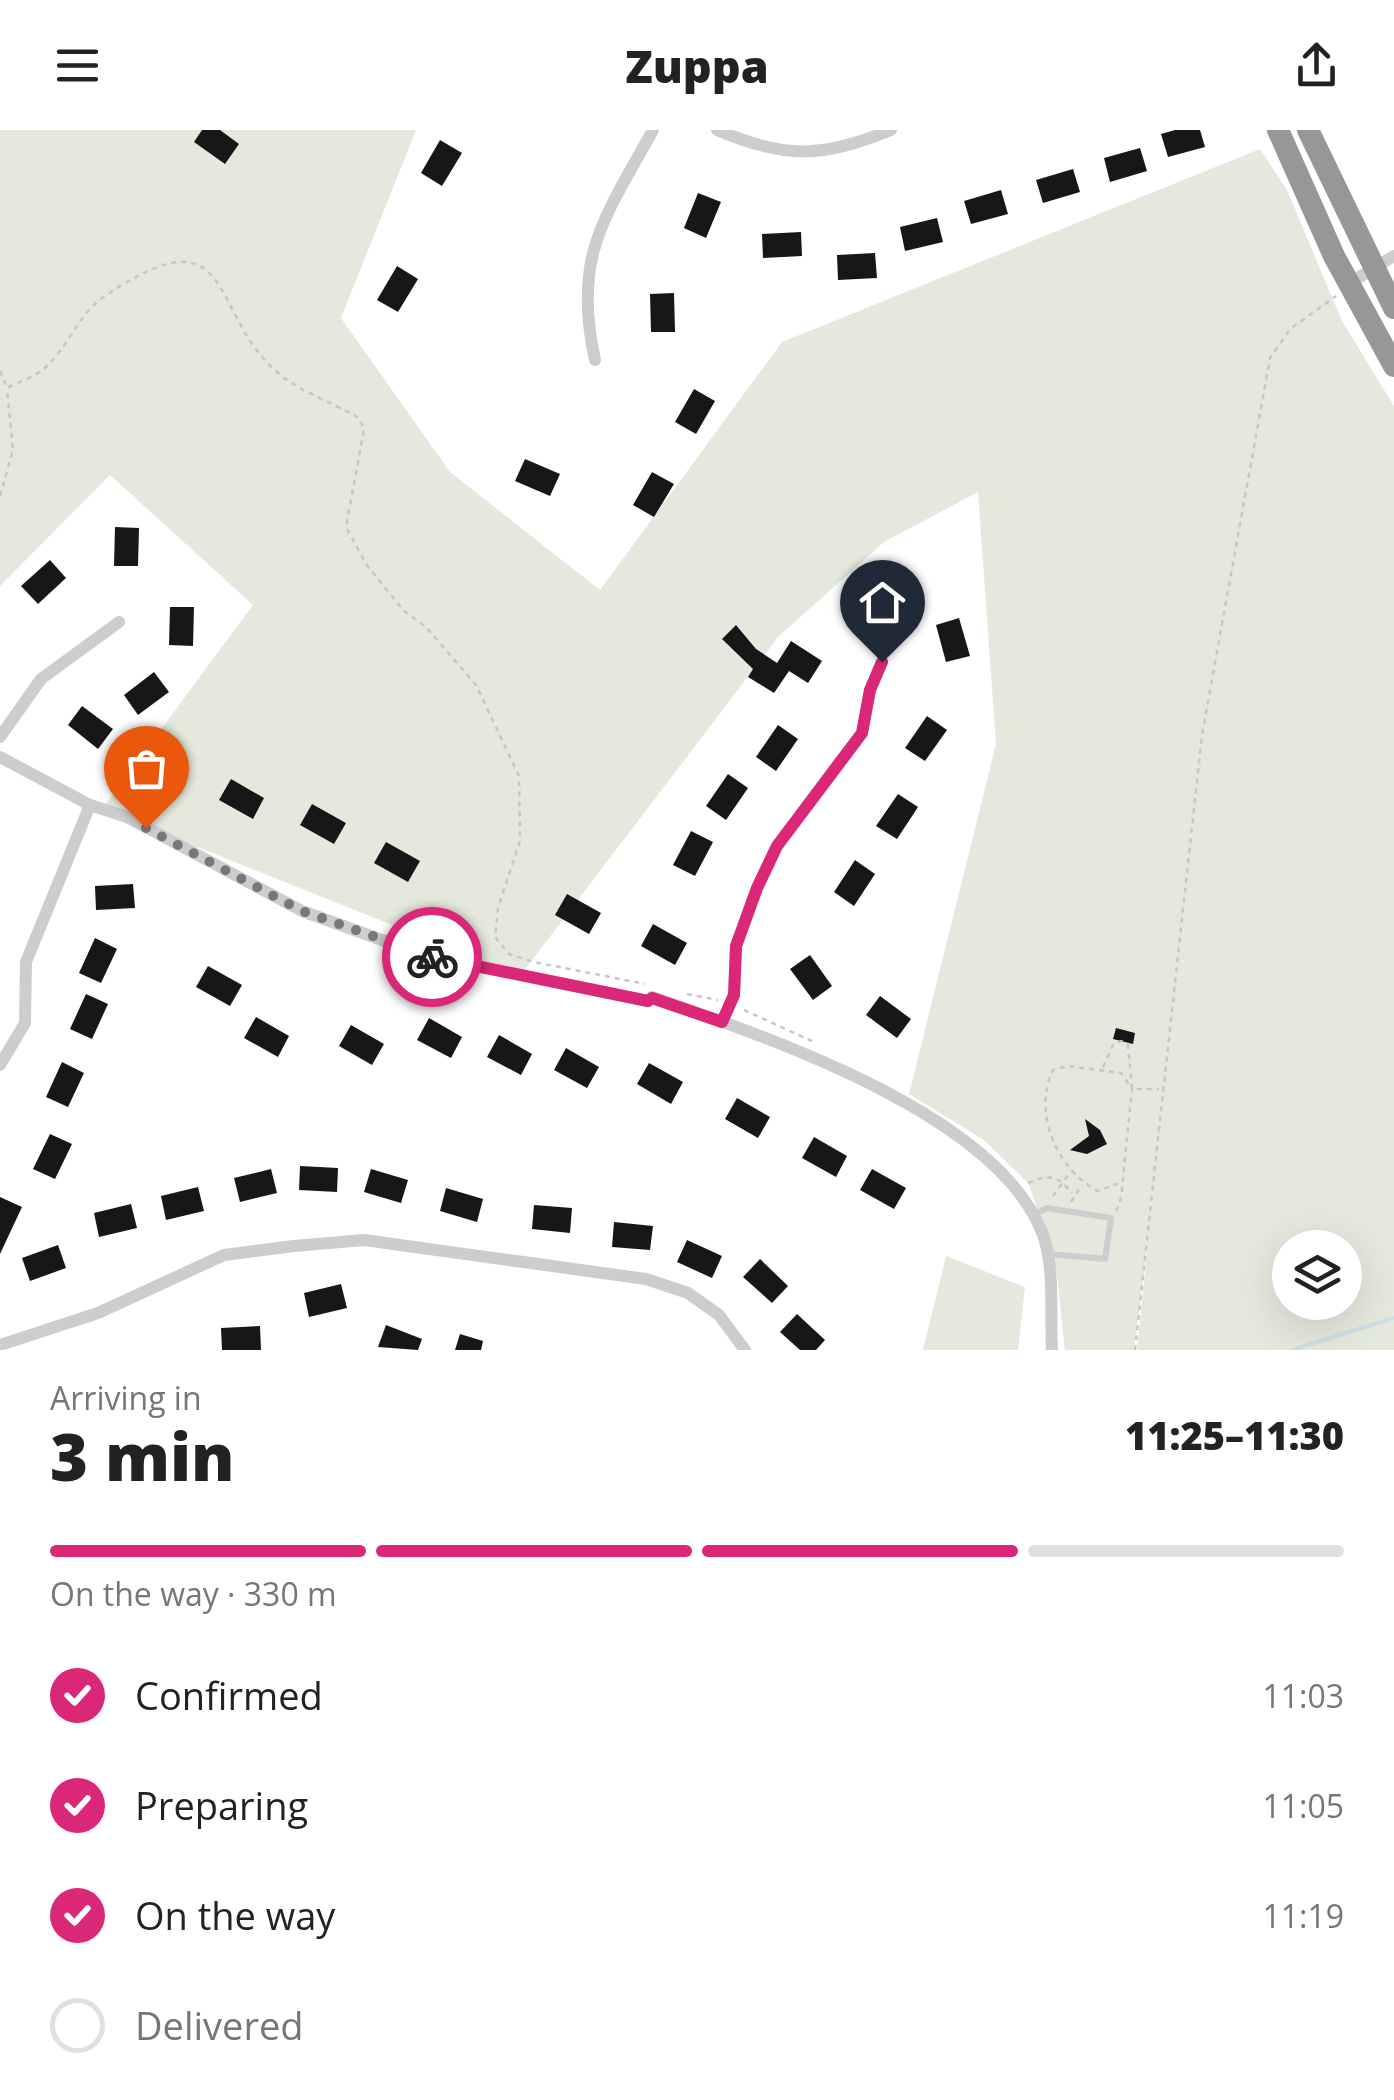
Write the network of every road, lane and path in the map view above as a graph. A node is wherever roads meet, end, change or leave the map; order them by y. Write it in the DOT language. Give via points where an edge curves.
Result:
graph roads {
  1 [pos="654,130"];
  2 [pos="717,130"];
  3 [pos="891,130"];
  4 [pos="1278,130"];
  5 [pos="1308,130"];
  6 [pos="1394,256"];
  7 [pos="1383,272"];
  8 [pos="1348,284"];
  9 [pos="1392,305"];
  10 [pos="594,360"];
  11 [pos="1394,366"];
  12 [pos="0,371"];
  13 [pos="7,388"];
  14 [pos="0,496"];
  15 [pos="120,622"];
  16 [pos="882,662"];
  17 [pos="0,736"];
  18 [pos="0,757"];
  19 [pos="90,805"];
  20 [pos="649,985"];
  21 [pos="684,993"];
  22 [pos="731,1003"];
  23 [pos="722,1022"];
  24 [pos="822,1046"];
  25 [pos="0,1065"];
  26 [pos="1102,1068"];
  27 [pos="1132,1089"];
  28 [pos="1162,1090"];
  29 [pos="1072,1170"];
  30 [pos="1017,1172"];
  31 [pos="1063,1180"];
  32 [pos="1122,1182"];
  33 [pos="1083,1184"];
  34 [pos="1053,1192"];
  35 [pos="1119,1206"];
  36 [pos="1033,1215"];
  37 [pos="1046,1254"];
  38 [pos="0,1345"];
  39 [pos="744,1350"];
  40 [pos="1052,1350"];
  41 [pos="1136,1350"];
  1 -- 10 [label="street" via="604,220 588,266 584,311"];
  2 -- 3 [label="street" via="762,150 805,155"];
  4 -- 8 [label="highway"];
  5 -- 7 [label="highway"];
  6 -- 7 [label="street"];
  7 -- 8 [label="street"];
  7 -- 9 [label="highway"];
  8 -- 11 [label="highway"];
  8 -- 28 [label="path" via="1290,329 1270,358 1213,654"];
  12 -- 13 [label="path"];
  13 -- 14 [label="path" via="14,450"];
  13 -- 20 [label="path" via="46,369 87,308 159,263 186,260 221,284 278,374 359,418 364,429 346,527 404,612 476,685 519,776 520,840 495,937 509,954 534,962"];
  15 -- 17 [label="street" via="41,678"];
  16 -- 22 [label="street" via="862,733 777,846 757,888 736,946"];
  18 -- 19 [label="street"];
  19 -- 23 [label="street" via="302,911 426,956 652,998"];
  19 -- 25 [label="street" via="26,962 25,1022"];
  21 -- 22 [label="path"];
  22 -- 23 [label="street"];
  22 -- 24 [label="path"];
  23 -- 36 [label="street" via="818,1057 908,1106 1000,1174"];
  26 -- 27 [label="path" via="1121,1072"];
  26 -- 27 [label="path" via="1121,1040 1128,1045"];
  26 -- 29 [label="path" via="1058,1068 1048,1080 1048,1130"];
  27 -- 28 [label="path"];
  27 -- 32 [label="path"];
  28 -- 41 [label="path"];
  29 -- 31 [label="path"];
  29 -- 33 [label="path"];
  30 -- 31 [label="path" via="1029,1184 1046,1176"];
  31 -- 33 [label="path" via="1072,1194"];
  31 -- 34 [label="path"];
  32 -- 33 [label="path" via="1098,1191"];
  32 -- 35 [label="path"];
  36 -- 37 [label="street"];
  36 -- 37 [label="lane" via="1047,1208 1111,1218 1105,1259"];
  37 -- 40 [label="street"];
  38 -- 39 [label="street" via="98,1313 224,1255 364,1240 646,1279 688,1293 719,1315"];
}
